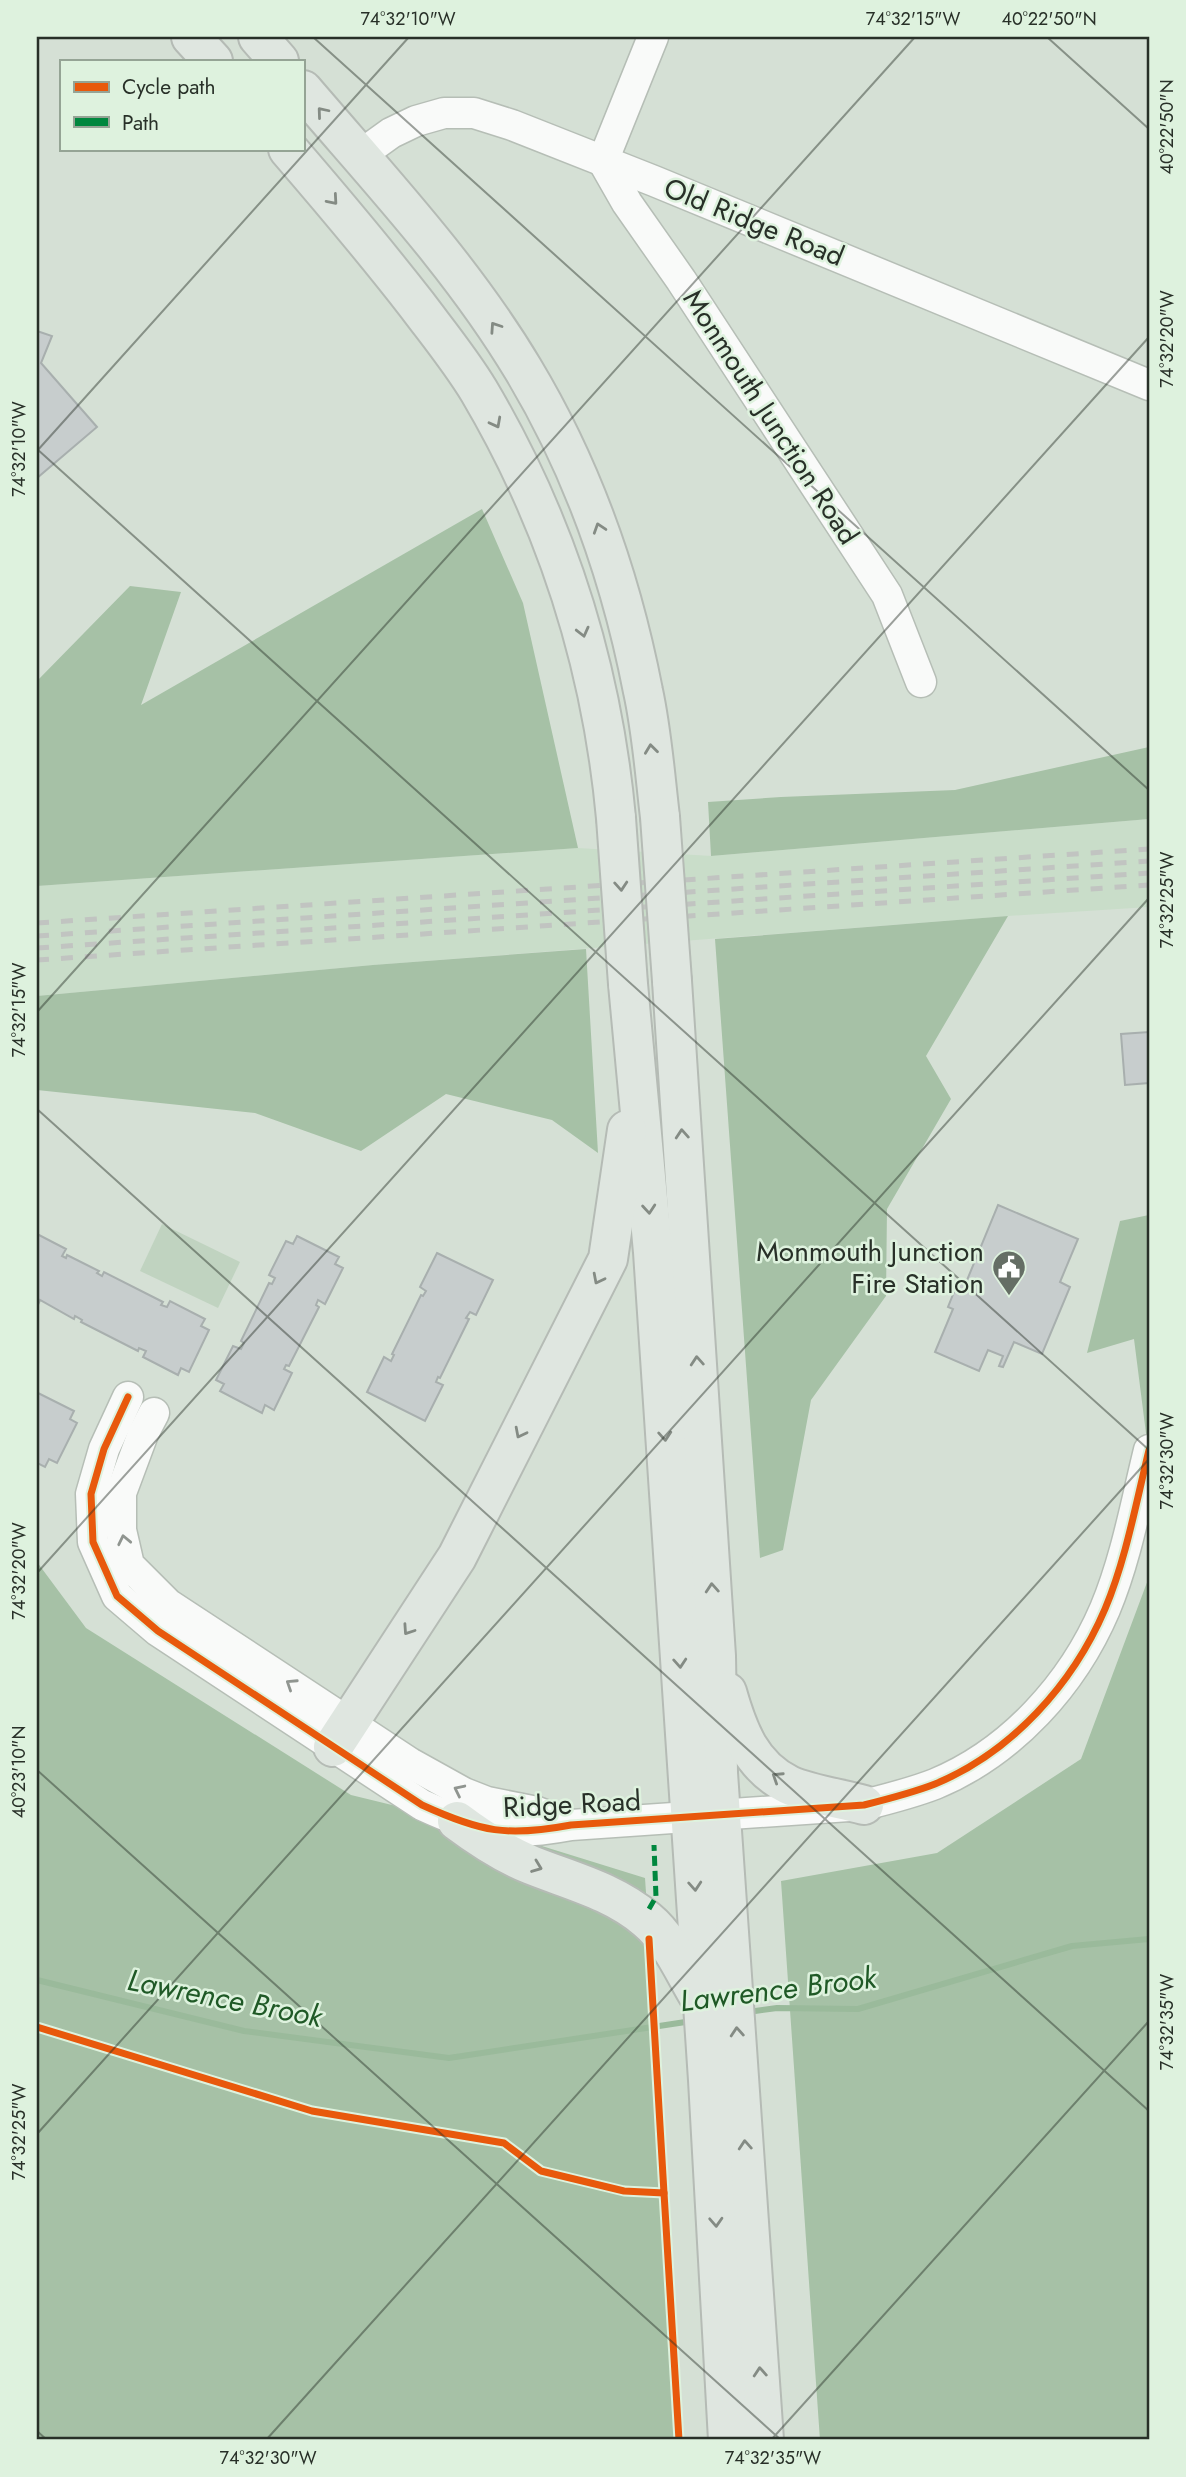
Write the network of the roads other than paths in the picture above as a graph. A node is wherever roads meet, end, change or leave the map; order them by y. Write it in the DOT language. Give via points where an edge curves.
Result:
graph roads {
  1 [pos="191,37"];
  2 [pos="258,37"];
  3 [pos="653,37"];
  4 [pos="212,60"];
  5 [pos="278,60"];
  6 [pos="304,91"];
  7 [pos="289,150"];
  8 [pos="359,156"];
  9 [pos="603,161"];
  10 [pos="1149,385"];
  11 [pos="921,682"];
  12 [pos="634,1044"];
  13 [pos="128,1397"];
  14 [pos="154,1413"];
  15 [pos="1149,1450"];
  16 [pos="716,1656"];
  17 [pos="340,1734"];
  18 [pos="864,1805"];
  19 [pos="706,1817"];
  20 [pos="457,1821"];
  21 [pos="571,1825"];
  22 [pos="718,1997"];
  23 [pos="724,2077"];
  24 [pos="728,2440"];
  25 [pos="765,2440"];
  1 -- 4 [label="main road"];
  2 -- 5 [label="main road"];
  3 -- 9 [label="street"];
  8 -- 6 [label="main road, one-way"];
  7 -- 12 [label="main road, one-way, bridge" via="363,236 478,390 547,530 579,616 611,761"];
  8 -- 9 [label="street, Old Ridge Road" via="416,121 444,113 474,113"];
  16 -- 8 [label="main road, one-way, bridge" via="660,817 644,692 597,520 523,368 422,229"];
  9 -- 10 [label="street, Old Ridge Road"];
  9 -- 11 [label="street, Monmouth Junction Road" via="626,203 887,595"];
  12 -- 17 [label="main road, one-way" via="608,1259 457,1557"];
  12 -- 19 [label="main road, one-way"];
  13 -- 17 [label="street, Ridge Road" via="104,1449 91,1494 93,1542 117,1596 158,1631"];
  17 -- 14 [label="street, Ridge Road, one-way" via="168,1604 129,1565 121,1530 121,1493"];
  15 -- 18 [label="street, Ridge Road" via="1106,1608 1044,1707 964,1769 938,1783"];
  18 -- 16 [label="main road, one-way" via="790,1786 762,1768 746,1744"];
  16 -- 19 [label="main road" via="718,1773"];
  17 -- 20 [label="street, Ridge Road" via="422,1805"];
  21 -- 17 [label="street, Ridge Road, one-way" via="464,1793 410,1763"];
  18 -- 19 [label="street, Ridge Road"];
  19 -- 21 [label="street, Ridge Road"];
  19 -- 22 [label="main road"];
  20 -- 21 [label="street, Ridge Road" via="502,1832"];
  20 -- 22 [label="main road, one-way" via="491,1846 590,1886 631,1908 649,1921"];
  22 -- 23 [label="main road"];
  23 -- 24 [label="main road, one-way"];
  25 -- 23 [label="main road, one-way"];
}
